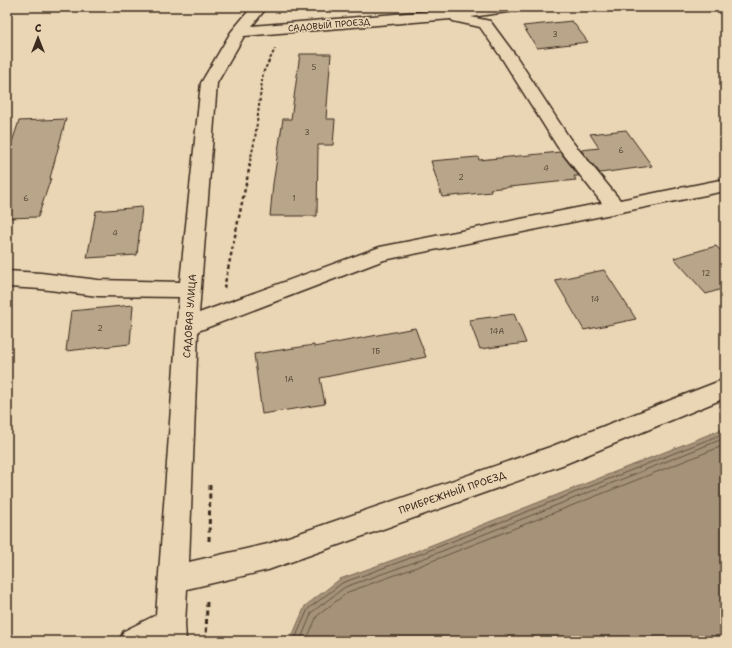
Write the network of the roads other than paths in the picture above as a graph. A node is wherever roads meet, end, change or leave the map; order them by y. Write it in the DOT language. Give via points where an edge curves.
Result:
graph roads {
  1 [pos="260,7"];
  2 [pos="515,7"];
  3 [pos="447,11"];
  4 [pos="239,32"];
  5 [pos="725,185"];
  6 [pos="615,206"];
  7 [pos="7,279"];
  8 [pos="191,290"];
  9 [pos="188,326"];
  10 [pos="725,388"];
  11 [pos="174,579"];
  12 [pos="171,632"];
  13 [pos="134,641"];
  1 -- 4 [label="street, САДОВАЯ УЛИЦА"];
  2 -- 3 [label="street, САДОВЫЙ ПРОЕЗД"];
  3 -- 4 [label="street, САДОВЫЙ ПРОЕЗД"];
  3 -- 6 [label="street" via="484,24 508,56 563,142"];
  4 -- 8 [label="street, САДОВАЯ УЛИЦА" via="209,83"];
  5 -- 6 [label="street"];
  6 -- 9 [label="street" via="380,254"];
  7 -- 8 [label="street" via="98,288"];
  8 -- 9 [label="street, САДОВАЯ УЛИЦА"];
  9 -- 11 [label="street, САДОВАЯ УЛИЦА"];
  10 -- 11 [label="street, ПРИБРЕЖНЫЙ ПРОЕЗД" via="556,456 268,557"];
  11 -- 12 [label="street, САДОВАЯ УЛИЦА"];
  12 -- 13 [label="street"];
}
